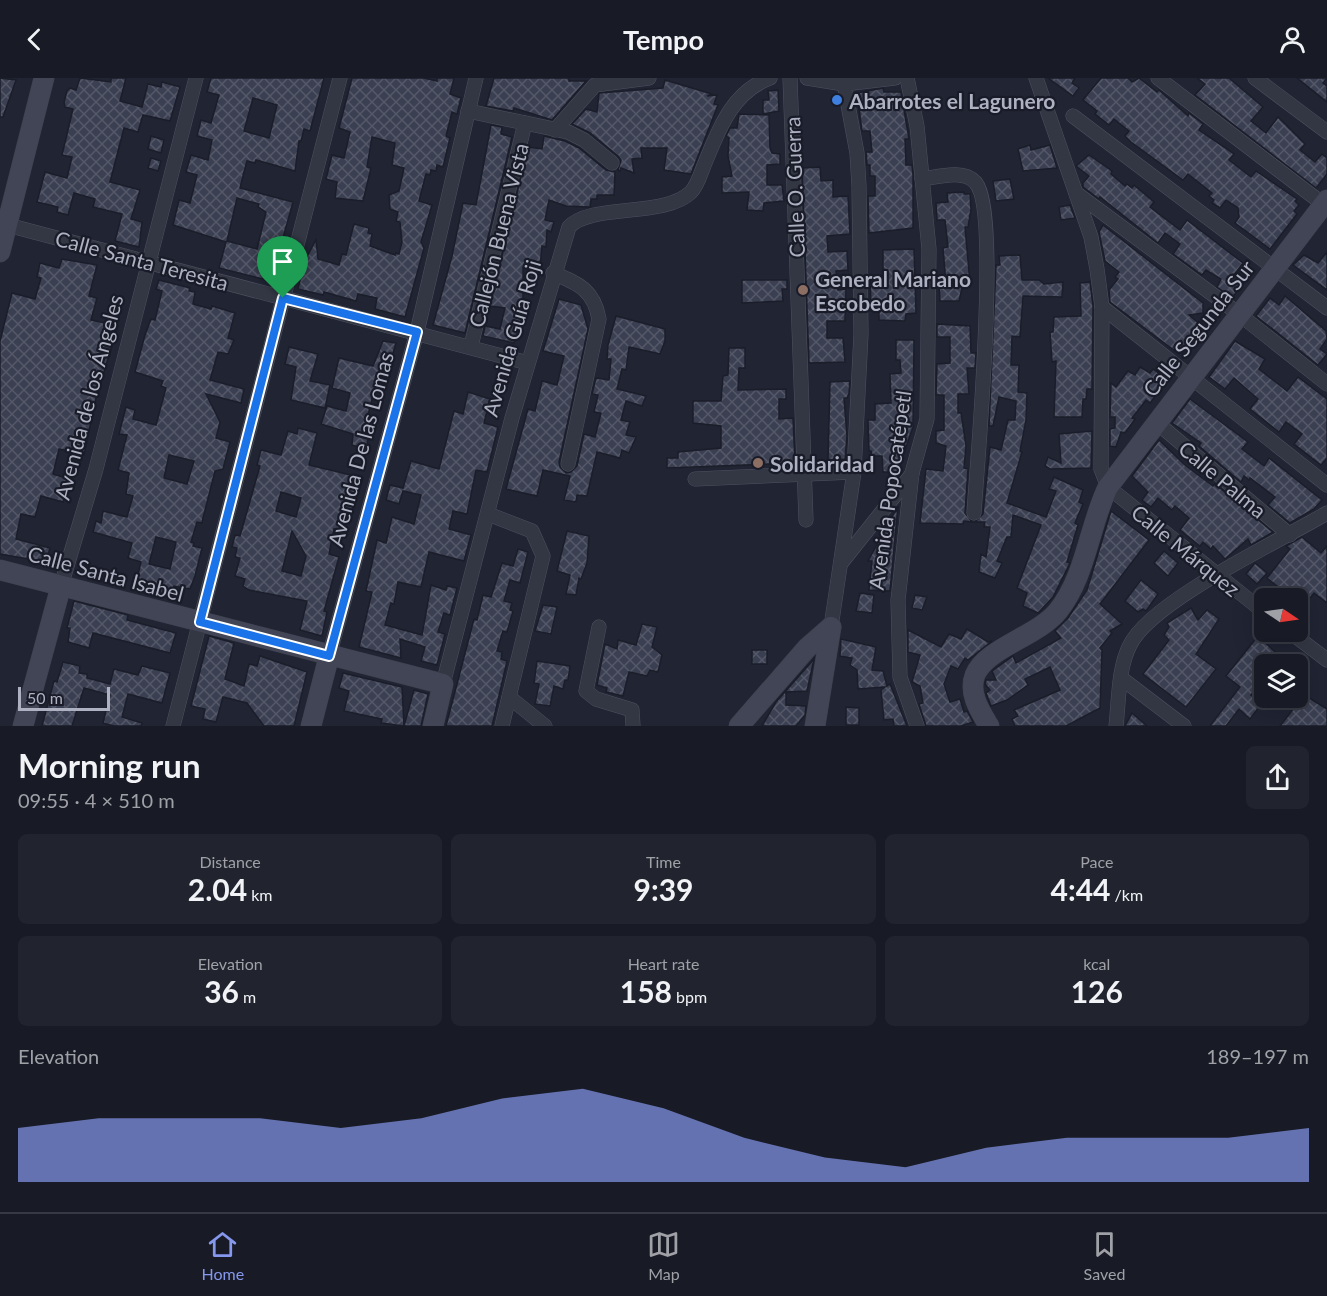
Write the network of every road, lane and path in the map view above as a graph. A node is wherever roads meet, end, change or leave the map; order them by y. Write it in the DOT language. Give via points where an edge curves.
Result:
graph roads {
  1 [pos="44,78"];
  2 [pos="196,78"];
  3 [pos="340,78"];
  4 [pos="476,78"];
  5 [pos="649,78"];
  6 [pos="770,78"];
  7 [pos="790,78"];
  8 [pos="807,78"];
  9 [pos="895,78"];
  10 [pos="907,78"];
  11 [pos="1036,78"];
  12 [pos="1158,78"];
  13 [pos="1255,78"];
  14 [pos="843,81"];
  15 [pos="468,111"];
  16 [pos="1073,116"];
  17 [pos="525,123"];
  18 [pos="555,129"];
  19 [pos="1327,132"];
  20 [pos="612,163"];
  21 [pos="922,179"];
  22 [pos="1076,193"];
  23 [pos="1326,204"];
  24 [pos="4,223"];
  25 [pos="0,252"];
  26 [pos="148,261"];
  27 [pos="1274,268"];
  28 [pos="554,273"];
  29 [pos="283,298"];
  30 [pos="1102,307"];
  31 [pos="1327,308"];
  32 [pos="1239,314"];
  33 [pos="417,332"];
  34 [pos="471,346"];
  35 [pos="528,363"];
  36 [pos="1191,376"];
  37 [pos="1327,384"];
  38 [pos="1156,422"];
  39 [pos="568,464"];
  40 [pos="854,472"];
  41 [pos="912,473"];
  42 [pos="805,476"];
  43 [pos="695,479"];
  44 [pos="1327,485"];
  45 [pos="1108,487"];
  46 [pos="974,513"];
  47 [pos="1327,513"];
  48 [pos="488,514"];
  49 [pos="806,520"];
  50 [pos="1290,535"];
  51 [pos="841,564"];
  52 [pos="0,570"];
  53 [pos="1215,574"];
  54 [pos="61,586"];
  55 [pos="1254,604"];
  56 [pos="200,622"];
  57 [pos="599,627"];
  58 [pos="831,627"];
  59 [pos="1303,642"];
  60 [pos="329,656"];
  61 [pos="1327,660"];
  62 [pos="1121,678"];
  63 [pos="443,684"];
  64 [pos="509,697"];
  65 [pos="23,726"];
  66 [pos="173,726"];
  67 [pos="311,726"];
  68 [pos="433,726"];
  69 [pos="502,726"];
  70 [pos="545,726"];
  71 [pos="633,726"];
  72 [pos="739,726"];
  73 [pos="815,726"];
  74 [pos="917,726"];
  75 [pos="989,726"];
  76 [pos="1116,726"];
  77 [pos="1184,726"];
  1 -- 24 [label="street"];
  2 -- 26 [label="street, Avenida de los Ángeles"];
  3 -- 29 [label="street"];
  4 -- 15 [label="street, Avenida De las Lomas"];
  5 -- 18 [label="street" via="595,84"];
  6 -- 28 [label="street, Avenida Guía Roji" via="743,93 734,104 719,128 692,191 667,204 573,223 564,237"];
  7 -- 42 [label="street, Calle O. Guerra"];
  8 -- 14 [label="street"];
  9 -- 14 [label="street"];
  10 -- 21 [label="street, Avenida Popocatépetl"];
  11 -- 22 [label="street"];
  12 -- 23 [label="street"];
  13 -- 19 [label="street"];
  14 -- 40 [label="street, Avenida Popocatépetl" via="860,186 861,334"];
  15 -- 17 [label="street"];
  15 -- 33 [label="street, Avenida De las Lomas"];
  16 -- 27 [label="street"];
  17 -- 18 [label="street"];
  17 -- 34 [label="street, Callejón Buena Vista"];
  18 -- 20 [label="street" via="576,135"];
  21 -- 41 [label="street, Avenida Popocatépetl" via="928,249 928,396 922,443"];
  21 -- 46 [label="street" via="959,174 973,179 981,188 986,316"];
  22 -- 30 [label="street" via="1091,237"];
  22 -- 32 [label="street"];
  23 -- 27 [label="street, Calle Segunda Sur"];
  24 -- 25 [label="street"];
  24 -- 26 [label="street, Calle Santa Teresita"];
  26 -- 29 [label="street, Calle Santa Teresita"];
  26 -- 54 [label="street, Avenida de los Ángeles" via="96,469"];
  27 -- 31 [label="street"];
  27 -- 32 [label="street, Calle Segunda Sur"];
  28 -- 35 [label="street, Avenida Guía Roji"];
  28 -- 39 [label="street" via="587,290 599,319"];
  29 -- 33 [label="street, Calle Santa Teresita"];
  29 -- 56 [label="street"];
  30 -- 36 [label="street"];
  30 -- 45 [label="street" via="1101,469"];
  32 -- 36 [label="street, Calle Segunda Sur"];
  32 -- 37 [label="street"];
  33 -- 34 [label="street, Calle Santa Teresita"];
  33 -- 60 [label="street, Avenida De las Lomas"];
  34 -- 35 [label="street, Calle Santa Teresita"];
  35 -- 48 [label="street, Avenida Guía Roji"];
  36 -- 38 [label="street, Calle Segunda Sur"];
  36 -- 44 [label="street"];
  38 -- 45 [label="street, Calle Segunda Sur"];
  38 -- 50 [label="street, Calle Palma"];
  40 -- 42 [label="street"];
  40 -- 51 [label="street, Avenida Popocatépetl"];
  41 -- 51 [label="street"];
  41 -- 74 [label="street, Avenida Popocatépetl" via="898,600 898,662"];
  42 -- 43 [label="street"];
  42 -- 49 [label="street, Calle O. Guerra"];
  45 -- 53 [label="street, Calle Márquez"];
  45 -- 75 [label="street, Calle Segunda Sur" via="1078,575 1059,610 1039,629 990,657 976,674 974,697"];
  47 -- 50 [label="street"];
  48 -- 63 [label="street, Avenida Guía Roji"];
  48 -- 64 [label="street" via="532,531 543,556"];
  50 -- 53 [label="street"];
  51 -- 58 [label="street, Avenida Popocatépetl"];
  52 -- 54 [label="street, Calle Santa Isabel"];
  53 -- 55 [label="street, Calle Márquez"];
  53 -- 62 [label="street" via="1143,626 1130,643"];
  54 -- 56 [label="street, Calle Santa Isabel"];
  54 -- 65 [label="street, Avenida de los Ángeles"];
  56 -- 60 [label="street, Calle Santa Isabel"];
  56 -- 66 [label="street"];
  57 -- 71 [label="street" via="586,691 596,699 632,710"];
  58 -- 72 [label="street" via="807,648"];
  58 -- 73 [label="street, Avenida Popocatépetl"];
  59 -- 61 [label="street"];
  60 -- 63 [label="street, Calle Santa Isabel"];
  60 -- 67 [label="street, Avenida De las Lomas"];
  62 -- 76 [label="street"];
  62 -- 77 [label="street"];
  63 -- 68 [label="street, Avenida Guía Roji"];
  64 -- 69 [label="street"];
  64 -- 70 [label="street"];
}
